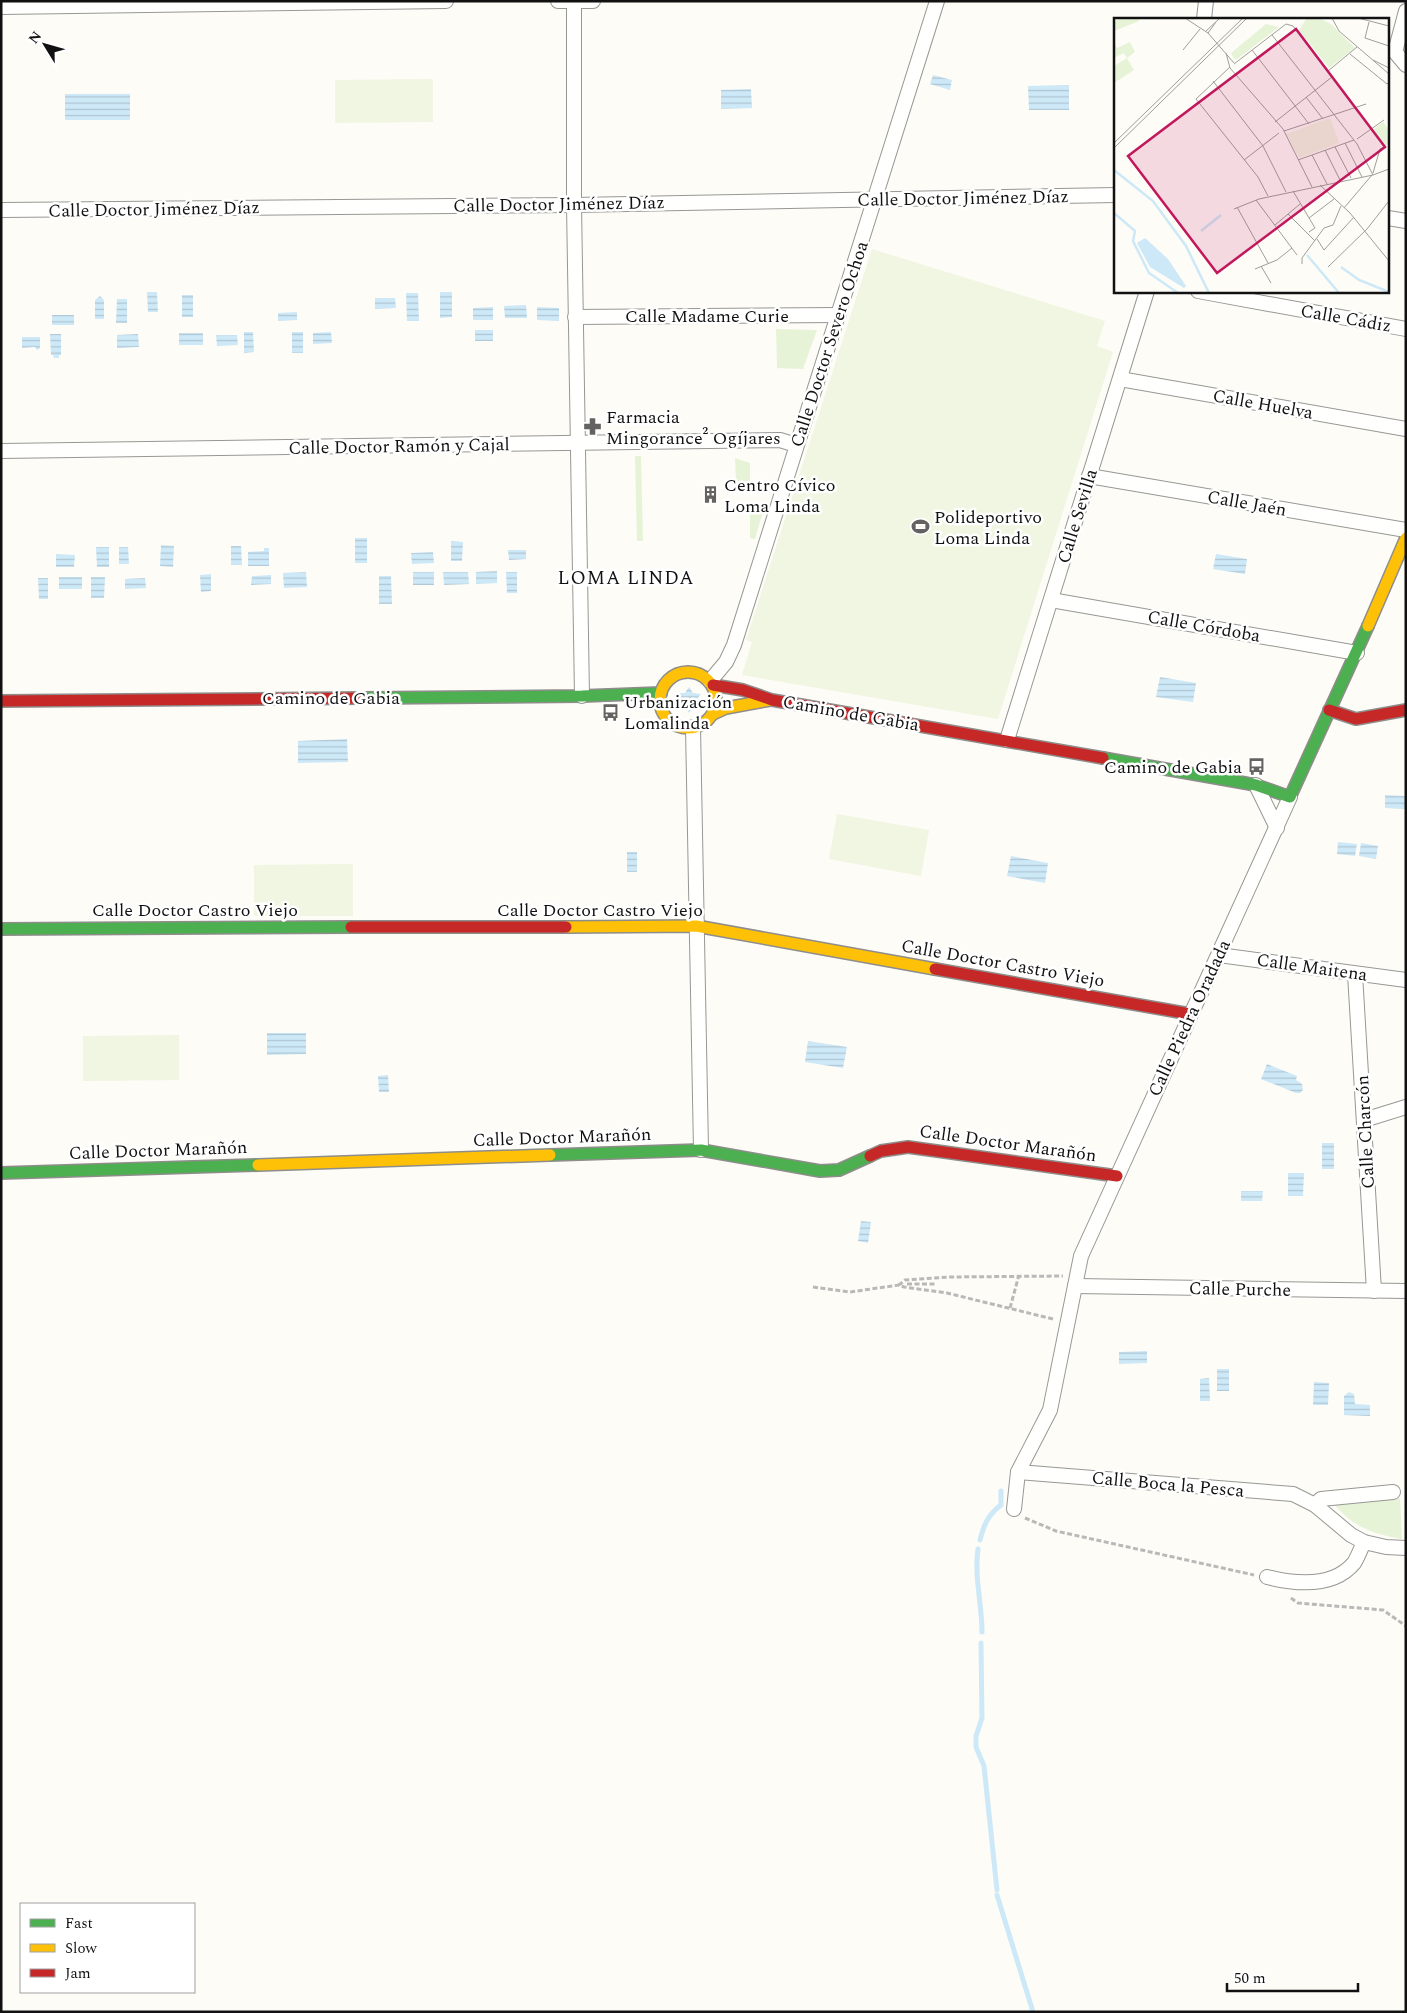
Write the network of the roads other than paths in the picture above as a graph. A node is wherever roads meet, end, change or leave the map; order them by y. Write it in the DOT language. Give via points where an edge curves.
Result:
graph roads {
  1 [pos="446,1"];
  2 [pos="558,1"];
  3 [pos="593,1"];
  4 [pos="937,1"];
  5 [pos="1206,1"];
  6 [pos="574,2"];
  7 [pos="1,7"];
  8 [pos="1406,10"];
  9 [pos="1204,18"];
  10 [pos="1406,65"];
  11 [pos="1114,195"];
  12 [pos="875,199"];
  13 [pos="574,204"];
  14 [pos="1,210"];
  15 [pos="1390,218"];
  16 [pos="1406,222"];
  17 [pos="1147,292"];
  18 [pos="1204,292"];
  19 [pos="839,315"];
  20 [pos="576,317"];
  21 [pos="1406,328"];
  22 [pos="1120,379"];
  23 [pos="1406,429"];
  24 [pos="578,443"];
  25 [pos="796,445"];
  26 [pos="1,452"];
  27 [pos="1089,476"];
  28 [pos="1406,530"];
  29 [pos="1406,538"];
  30 [pos="1051,600"];
  31 [pos="1357,653"];
  32 [pos="711,683"];
  33 [pos="661,693"];
  34 [pos="582,696"];
  35 [pos="1,700"];
  36 [pos="772,700"];
  37 [pos="1329,710"];
  38 [pos="1406,710"];
  39 [pos="712,714"];
  40 [pos="693,727"];
  41 [pos="1007,740"];
  42 [pos="1256,785"];
  43 [pos="1293,792"];
  44 [pos="1277,828"];
  45 [pos="696,926"];
  46 [pos="1,929"];
  47 [pos="1219,955"];
  48 [pos="1355,974"];
  49 [pos="1406,980"];
  50 [pos="1190,1014"];
  51 [pos="1406,1107"];
  52 [pos="1364,1120"];
  53 [pos="701,1150"];
  54 [pos="1,1173"];
  55 [pos="1117,1176"];
  56 [pos="1075,1281"];
  57 [pos="1374,1291"];
  58 [pos="1406,1291"];
  59 [pos="1018,1472"];
  60 [pos="1393,1492"];
  61 [pos="1316,1505"];
  62 [pos="1014,1510"];
  63 [pos="1364,1542"];
  64 [pos="1406,1548"];
  65 [pos="1267,1578"];
  1 -- 7 [label="street"];
  2 -- 6 [label="street"];
  3 -- 6 [label="street"];
  4 -- 12 [label="street, Calle Doctor Severo Ochoa"];
  5 -- 9 [label="street"];
  6 -- 13 [label="street"];
  8 -- 10 [label="street" via="1394,52"];
  11 -- 12 [label="street, Calle Doctor Jiménez Díaz"];
  12 -- 13 [label="street, Calle Doctor Jiménez Díaz"];
  12 -- 19 [label="street, Calle Doctor Severo Ochoa"];
  13 -- 14 [label="street, Calle Doctor Jiménez Díaz"];
  13 -- 20 [label="street"];
  15 -- 16 [label="street"];
  17 -- 22 [label="street, Calle Sevilla"];
  18 -- 21 [label="street, Calle Cádiz"];
  19 -- 20 [label="street, Calle Madame Curie"];
  19 -- 25 [label="street, Calle Doctor Severo Ochoa"];
  20 -- 24 [label="street"];
  22 -- 23 [label="street, Calle Huelva"];
  22 -- 27 [label="street, Calle Sevilla"];
  24 -- 25 [label="street, Calle Doctor Ramón y Cajal" via="780,440"];
  24 -- 26 [label="street, Calle Doctor Ramón y Cajal"];
  24 -- 34 [label="street"];
  25 -- 32 [label="street, Calle Doctor Severo Ochoa" via="734,645"];
  27 -- 28 [label="street, Calle Jaén"];
  27 -- 30 [label="street, Calle Sevilla"];
  29 -- 31 [label="street, Calle Piedra Oradada"];
  30 -- 31 [label="street, Calle Córdoba"];
  30 -- 41 [label="street, Calle Sevilla"];
  31 -- 37 [label="street, Calle Piedra Oradada"];
  32 -- 33 [label="street" via="703,676 686,672 670,678"];
  32 -- 36 [label="street, Camino de Gabia" via="753,691"];
  32 -- 39 [label="street" via="716,700"];
  33 -- 34 [label="street, Camino de Gabia"];
  33 -- 40 [label="street" via="662,711 668,719 684,728"];
  34 -- 35 [label="street, Camino de Gabia"];
  36 -- 39 [label="street, Camino de Gabia" via="726,708"];
  36 -- 41 [label="street, Camino de Gabia"];
  37 -- 38 [label="street" via="1356,719"];
  37 -- 43 [label="street, Calle Piedra Oradada"];
  39 -- 40 [label="street" via="708,720"];
  40 -- 45 [label="street"];
  41 -- 42 [label="street, Camino de Gabia"];
  42 -- 43 [label="street, Camino de Gabia"];
  42 -- 44 [label="street"];
  43 -- 44 [label="street, Calle Piedra Oradada"];
  44 -- 47 [label="street, Calle Piedra Oradada"];
  45 -- 46 [label="street, Calle Doctor Castro Viejo"];
  45 -- 50 [label="street, Calle Doctor Castro Viejo"];
  45 -- 53 [label="street"];
  47 -- 48 [label="street, Calle Maitena"];
  47 -- 50 [label="street, Calle Piedra Oradada"];
  48 -- 49 [label="street, Calle Maitena"];
  48 -- 52 [label="street, Calle Charcón"];
  50 -- 55 [label="street, Calle Piedra Oradada"];
  51 -- 52 [label="street"];
  52 -- 57 [label="street, Calle Charcón"];
  53 -- 54 [label="street, Calle Doctor Marañón"];
  53 -- 55 [label="street, Calle Doctor Marañón" via="820,1171 839,1170 881,1151 908,1147"];
  55 -- 56 [label="street, Calle Piedra Oradada" via="1082,1256"];
  56 -- 57 [label="street, Calle Purche"];
  56 -- 59 [label="street, Calle Piedra Oradada" via="1050,1410"];
  57 -- 58 [label="street, Calle Purche"];
  59 -- 61 [label="street, Calle Boca la Pesca" via="1293,1494"];
  59 -- 62 [label="street, Calle Piedra Oradada"];
  60 -- 61 [label="street" via="1321,1499"];
  61 -- 63 [label="street, Calle Boca la Pesca" via="1350,1535"];
  63 -- 64 [label="street, Calle Boca la Pesca"];
  63 -- 65 [label="street" via="1354,1562 1342,1573 1326,1580 1285,1582"];
}
